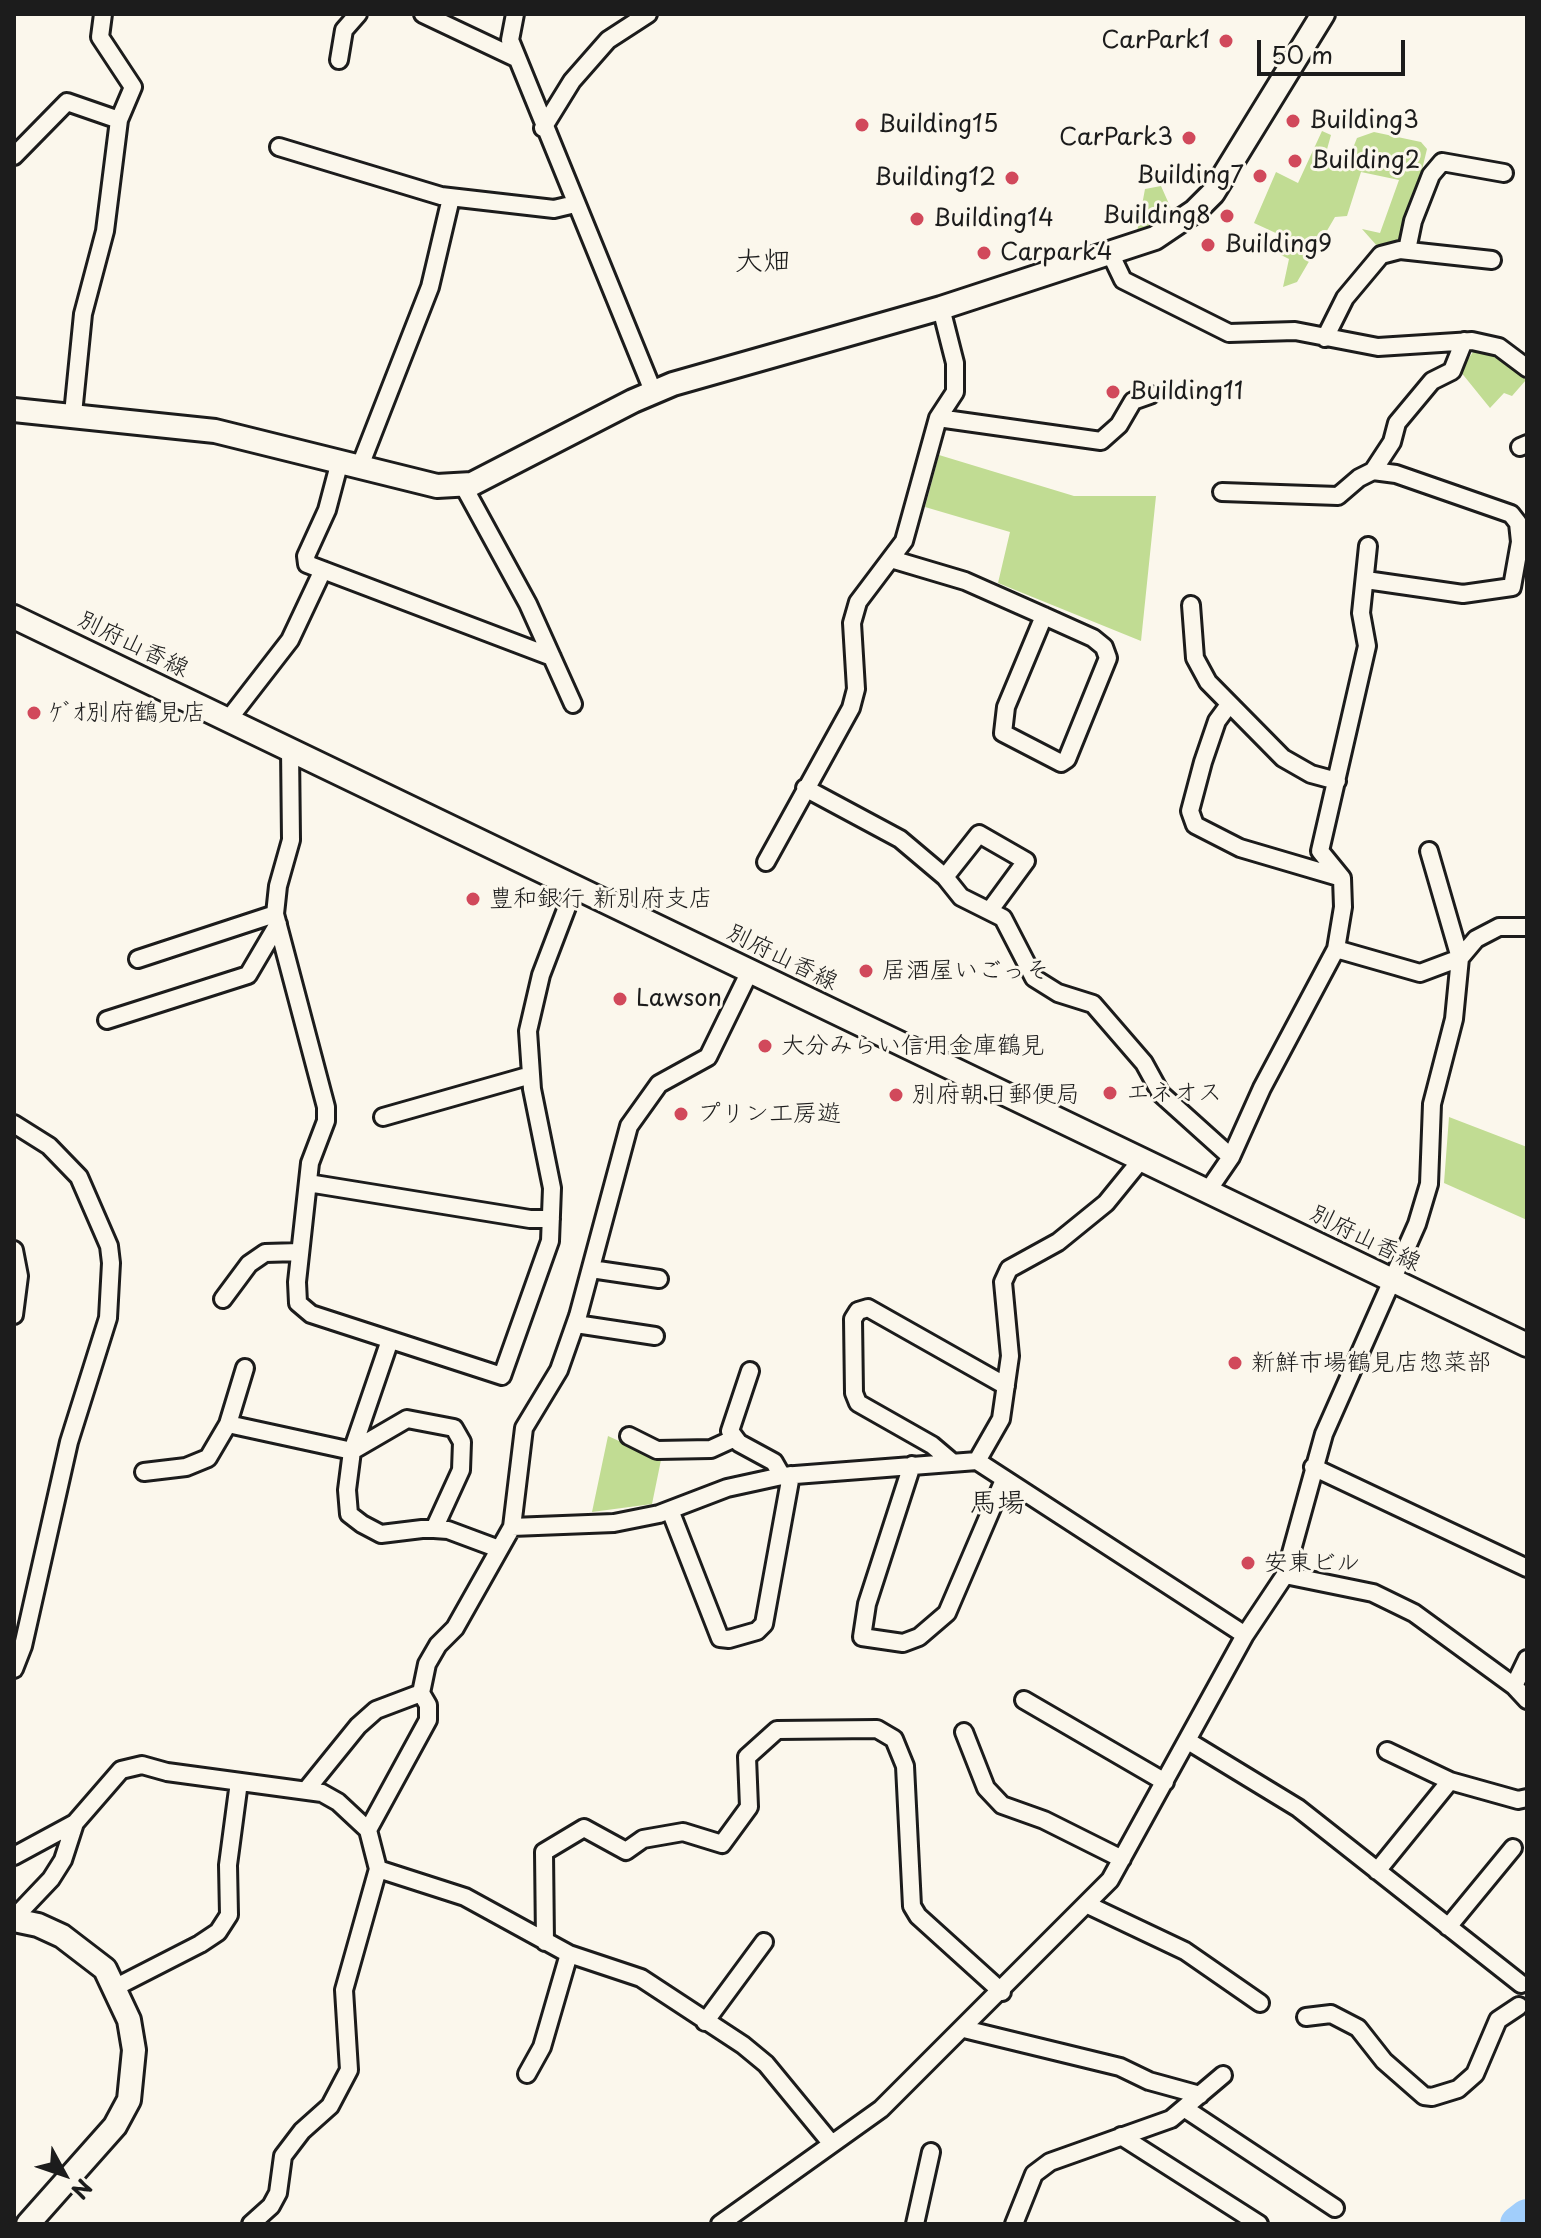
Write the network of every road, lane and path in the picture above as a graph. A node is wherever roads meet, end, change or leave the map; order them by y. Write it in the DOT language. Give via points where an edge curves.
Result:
graph roads {
  1 [pos="103,14"];
  2 [pos="423,14"];
  3 [pos="515,14"];
  4 [pos="648,14"];
  5 [pos="1323,14"];
  6 [pos="353,16"];
  7 [pos="516,58"];
  8 [pos="339,60"];
  9 [pos="119,120"];
  10 [pos="543,128"];
  11 [pos="279,147"];
  12 [pos="14,156"];
  13 [pos="1504,173"];
  14 [pos="451,198"];
  15 [pos="575,204"];
  16 [pos="1407,250"];
  17 [pos="1111,255"];
  18 [pos="1492,260"];
  19 [pos="941,308"];
  20 [pos="1325,338"];
  21 [pos="1464,341"];
  22 [pos="1526,366"];
  23 [pos="653,391"];
  24 [pos="1150,395"];
  25 [pos="14,410"];
  26 [pos="73,414"];
  27 [pos="938,418"];
  28 [pos="350,463"];
  29 [pos="1373,471"];
  30 [pos="464,487"];
  31 [pos="1222,492"];
  32 [pos="1368,546"];
  33 [pos="891,559"];
  34 [pos="323,570"];
  35 [pos="1366,580"];
  36 [pos="1191,605"];
  37 [pos="1044,616"];
  38 [pos="14,617"];
  39 [pos="552,657"];
  40 [pos="573,704"];
  41 [pos="1228,706"];
  42 [pos="228,720"];
  43 [pos="290,749"];
  44 [pos="1337,781"];
  45 [pos="805,788"];
  46 [pos="1429,851"];
  47 [pos="766,862"];
  48 [pos="945,877"];
  49 [pos="1342,878"];
  50 [pos="575,886"];
  51 [pos="990,910"];
  52 [pos="276,919"];
  53 [pos="1527,927"];
  54 [pos="1336,949"];
  55 [pos="1460,958"];
  56 [pos="138,959"];
  57 [pos="750,971"];
  58 [pos="107,1020"];
  59 [pos="531,1075"];
  60 [pos="383,1117"];
  61 [pos="14,1124"];
  62 [pos="1231,1157"];
  63 [pos="1141,1160"];
  64 [pos="308,1183"];
  65 [pos="1207,1192"];
  66 [pos="551,1219"];
  67 [pos="14,1250"];
  68 [pos="300,1252"];
  69 [pos="591,1269"];
  70 [pos="659,1279"];
  71 [pos="1392,1281"];
  72 [pos="223,1299"];
  73 [pos="14,1315"];
  74 [pos="576,1324"];
  75 [pos="655,1336"];
  76 [pos="390,1340"];
  77 [pos="1527,1345"];
  78 [pos="245,1368"];
  79 [pos="750,1371"];
  80 [pos="1006,1386"];
  81 [pos="228,1424"];
  82 [pos="629,1436"];
  83 [pos="735,1438"];
  84 [pos="352,1451"];
  85 [pos="977,1461"];
  86 [pos="952,1462"];
  87 [pos="912,1465"];
  88 [pos="1313,1467"];
  89 [pos="144,1472"];
  90 [pos="787,1476"];
  91 [pos="1004,1480"];
  92 [pos="670,1510"];
  93 [pos="512,1527"];
  94 [pos="434,1529"];
  95 [pos="499,1549"];
  96 [pos="1527,1568"];
  97 [pos="1285,1575"];
  98 [pos="1245,1635"];
  99 [pos="1527,1659"];
  100 [pos="14,1669"];
  101 [pos="1514,1686"];
  102 [pos="421,1693"];
  103 [pos="1024,1700"];
  104 [pos="1527,1700"];
  105 [pos="964,1732"];
  106 [pos="1188,1741"];
  107 [pos="1387,1751"];
  108 [pos="1450,1781"];
  109 [pos="239,1782"];
  110 [pos="1165,1782"];
  111 [pos="307,1789"];
  112 [pos="1527,1798"];
  113 [pos="75,1823"];
  114 [pos="368,1830"];
  115 [pos="1513,1848"];
  116 [pos="14,1856"];
  117 [pos="1122,1859"];
  118 [pos="378,1869"];
  119 [pos="1377,1871"];
  120 [pos="1088,1905"];
  121 [pos="14,1919"];
  122 [pos="1448,1927"];
  123 [pos="545,1942"];
  124 [pos="764,1942"];
  125 [pos="569,1954"];
  126 [pos="1524,1978"];
  127 [pos="116,1987"];
  128 [pos="1002,1992"];
  129 [pos="1260,2003"];
  130 [pos="1523,2009"];
  131 [pos="1306,2017"];
  132 [pos="705,2022"];
  133 [pos="964,2029"];
  134 [pos="527,2074"];
  135 [pos="1223,2075"];
  136 [pos="1200,2095"];
  137 [pos="1184,2108"];
  138 [pos="1121,2136"];
  139 [pos="831,2143"];
  140 [pos="931,2152"];
  141 [pos="1335,2208"];
  142 [pos="28,2224"];
  143 [pos="251,2224"];
  144 [pos="720,2224"];
  145 [pos="915,2224"];
  146 [pos="1014,2224"];
  147 [pos="1259,2224"];
  1 -- 9 [label="street" via="100,37 133,87"];
  2 -- 7 [label="street"];
  3 -- 7 [label="street" via="510,40"];
  4 -- 10 [label="street" via="608,40 572,81"];
  5 -- 17 [label="street" via="1213,193 1169,231"];
  6 -- 8 [label="street" via="344,30"];
  7 -- 10 [label="street"];
  9 -- 12 [label="street" via="67,102"];
  9 -- 26 [label="street" via="105,231 80,328"];
  10 -- 15 [label="street"];
  11 -- 14 [label="street"];
  13 -- 16 [label="street" via="1442,162 1417,209"];
  14 -- 15 [label="street" via="554,209"];
  14 -- 28 [label="street" via="430,287"];
  15 -- 23 [label="street"];
  16 -- 18 [label="street"];
  16 -- 20 [label="street" via="1381,255 1369,267 1345,298"];
  17 -- 19 [label="street"];
  17 -- 20 [label="street" via="1123,280 1229,333 1272,329"];
  19 -- 23 [label="street"];
  19 -- 27 [label="street" via="949,329 955,392"];
  20 -- 21 [label="street" via="1378,347"];
  21 -- 22 [label="street" via="1499,347"];
  21 -- 29 [label="street" via="1452,371 1432,381 1397,423 1392,442"];
  23 -- 30 [label="street"];
  24 -- 27 [label="street" via="1133,401 1119,425 1101,441"];
  25 -- 26 [label="street"];
  26 -- 28 [label="street" via="215,431"];
  27 -- 33 [label="street" via="904,541"];
  28 -- 30 [label="street" via="437,486"];
  28 -- 34 [label="street" via="306,556 307,564"];
  29 -- 31 [label="street" via="1338,496"];
  29 -- 35 [label="street" via="1511,514 1520,542 1512,587 1463,594"];
  30 -- 39 [label="street"];
  32 -- 35 [label="street"];
  33 -- 37 [label="street" via="965,581"];
  33 -- 45 [label="street" via="858,602 852,623 856,689 851,708"];
  34 -- 39 [label="street"];
  34 -- 42 [label="street" via="290,640"];
  35 -- 44 [label="street" via="1361,613 1367,646"];
  36 -- 41 [label="street" via="1195,658"];
  37 -- 37 [label="street" via="1093,638 1108,658 1061,763 1003,733 1006,707"];
  38 -- 42 [label="street, 別府山香線"];
  39 -- 40 [label="street"];
  41 -- 44 [label="street" via="1283,758"];
  41 -- 49 [label="street" via="1203,762 1190,811 1195,825 1240,848"];
  42 -- 43 [label="street, 別府山香線"];
  43 -- 50 [label="street, 別府山香線"];
  43 -- 52 [label="street" via="291,840"];
  44 -- 49 [label="street" via="1320,851"];
  45 -- 47 [label="street"];
  45 -- 48 [label="street" via="900,839"];
  46 -- 55 [label="street"];
  48 -- 51 [label="street" via="961,897"];
  48 -- 51 [label="street" via="979,834 1026,861"];
  49 -- 54 [label="street"];
  50 -- 57 [label="street, 別府山香線"];
  50 -- 59 [label="street" via="541,975 528,1031"];
  51 -- 62 [label="street" via="1003,918 1034,978 1058,993 1093,1004 1144,1063 1161,1094"];
  52 -- 56 [label="street"];
  52 -- 58 [label="street" via="248,975"];
  52 -- 64 [label="street" via="326,1107"];
  53 -- 55 [label="street" via="1499,927 1476,939"];
  54 -- 55 [label="street" via="1420,973"];
  54 -- 62 [label="street"];
  55 -- 71 [label="street" via="1454,1019 1432,1104 1429,1184"];
  57 -- 63 [label="street, 別府山香線"];
  57 -- 69 [label="street" via="708,1057 659,1084 633,1117"];
  59 -- 60 [label="street"];
  59 -- 66 [label="street" via="552,1188"];
  61 -- 100 [label="street" via="49,1146 79,1177 109,1246 111,1263 108,1318 69,1442"];
  62 -- 65 [label="street"];
  63 -- 65 [label="street, 別府山香線"];
  63 -- 80 [label="street" via="1106,1203 1058,1242 1009,1269 1003,1282 1010,1356"];
  64 -- 66 [label="street"];
  64 -- 68 [label="street"];
  65 -- 71 [label="street, 別府山香線"];
  66 -- 76 [label="street" via="550,1241 502,1376"];
  67 -- 73 [label="street" via="19,1276"];
  68 -- 72 [label="street" via="265,1253 249,1264"];
  68 -- 76 [label="street" via="298,1303 311,1314"];
  69 -- 70 [label="street"];
  69 -- 74 [label="street"];
  71 -- 77 [label="street, 別府山香線"];
  71 -- 88 [label="street"];
  74 -- 75 [label="street"];
  74 -- 93 [label="street" via="559,1370 524,1428"];
  76 -- 84 [label="street"];
  78 -- 81 [label="street"];
  79 -- 83 [label="street" via="730,1431"];
  80 -- 85 [label="street" via="1001,1419"];
  80 -- 86 [label="street" via="868,1308 858,1311 853,1333 858,1403"];
  81 -- 84 [label="street"];
  81 -- 89 [label="street" via="208,1458 186,1467"];
  82 -- 83 [label="street" via="657,1450 711,1449"];
  83 -- 90 [label="street"];
  84 -- 94 [label="street" via="349,1514 381,1534"];
  84 -- 94 [label="street" via="407,1419 454,1428 462,1442 461,1470"];
  85 -- 86 [label="street"];
  85 -- 91 [label="street"];
  86 -- 87 [label="street"];
  87 -- 90 [label="street"];
  87 -- 91 [label="street" via="867,1604 862,1637 903,1643 919,1637 947,1613"];
  88 -- 96 [label="street"];
  88 -- 97 [label="street"];
  90 -- 92 [label="street" via="727,1488"];
  90 -- 92 [label="street" via="764,1624 757,1631 720,1638"];
  91 -- 98 [label="street"];
  92 -- 93 [label="street" via="614,1523"];
  93 -- 95 [label="street"];
  94 -- 95 [label="street"];
  95 -- 102 [label="street" via="455,1628 427,1664"];
  97 -- 98 [label="street"];
  97 -- 101 [label="street" via="1373,1593 1414,1613"];
  98 -- 106 [label="street"];
  99 -- 101 [label="street"];
  101 -- 104 [label="street"];
  102 -- 111 [label="street" via="376,1710"];
  102 -- 114 [label="street" via="428,1720"];
  103 -- 110 [label="street"];
  105 -- 117 [label="street" via="986,1788 1002,1805"];
  106 -- 110 [label="street"];
  106 -- 119 [label="street" via="1298,1808"];
  107 -- 108 [label="street"];
  108 -- 112 [label="street"];
  108 -- 119 [label="street"];
  109 -- 111 [label="street"];
  109 -- 113 [label="street" via="142,1765 121,1770"];
  109 -- 127 [label="street" via="228,1865 229,1915 218,1932 200,1944"];
  110 -- 117 [label="street"];
  111 -- 114 [label="street" via="338,1802"];
  113 -- 116 [label="street"];
  113 -- 121 [label="street" via="51,1879"];
  114 -- 118 [label="street"];
  115 -- 122 [label="street"];
  117 -- 120 [label="street"];
  118 -- 123 [label="street" via="465,1897"];
  118 -- 143 [label="street" via="344,1990 349,2070 330,2106 283,2156 278,2193"];
  119 -- 122 [label="street"];
  120 -- 128 [label="street"];
  120 -- 129 [label="street" via="1185,1951"];
  121 -- 127 [label="street" via="62,1936 105,1969"];
  122 -- 126 [label="street"];
  123 -- 125 [label="street"];
  123 -- 128 [label="street" via="544,1852 584,1828 626,1851 643,1839 683,1832 722,1844 749,1807 747,1757 777,1730 877,1729 894,1739 905,1766 912,1906"];
  124 -- 132 [label="street"];
  125 -- 132 [label="street" via="641,1978"];
  125 -- 134 [label="street" via="542,2047"];
  126 -- 130 [label="street"];
  127 -- 142 [label="street" via="134,2050 129,2100 115,2126"];
  128 -- 133 [label="street"];
  130 -- 131 [label="street" via="1498,2020 1475,2074 1458,2089 1432,2097 1384,2061 1358,2028 1331,2014"];
  132 -- 139 [label="street" via="766,2064"];
  133 -- 136 [label="street" via="1120,2067"];
  133 -- 139 [label="street" via="881,2109"];
  135 -- 136 [label="street"];
  136 -- 137 [label="street"];
  137 -- 138 [label="street" via="1171,2119"];
  137 -- 141 [label="street"];
  138 -- 146 [label="street" via="1050,2162 1034,2174"];
  138 -- 147 [label="street"];
  139 -- 144 [label="street"];
  140 -- 145 [label="street"];
}
